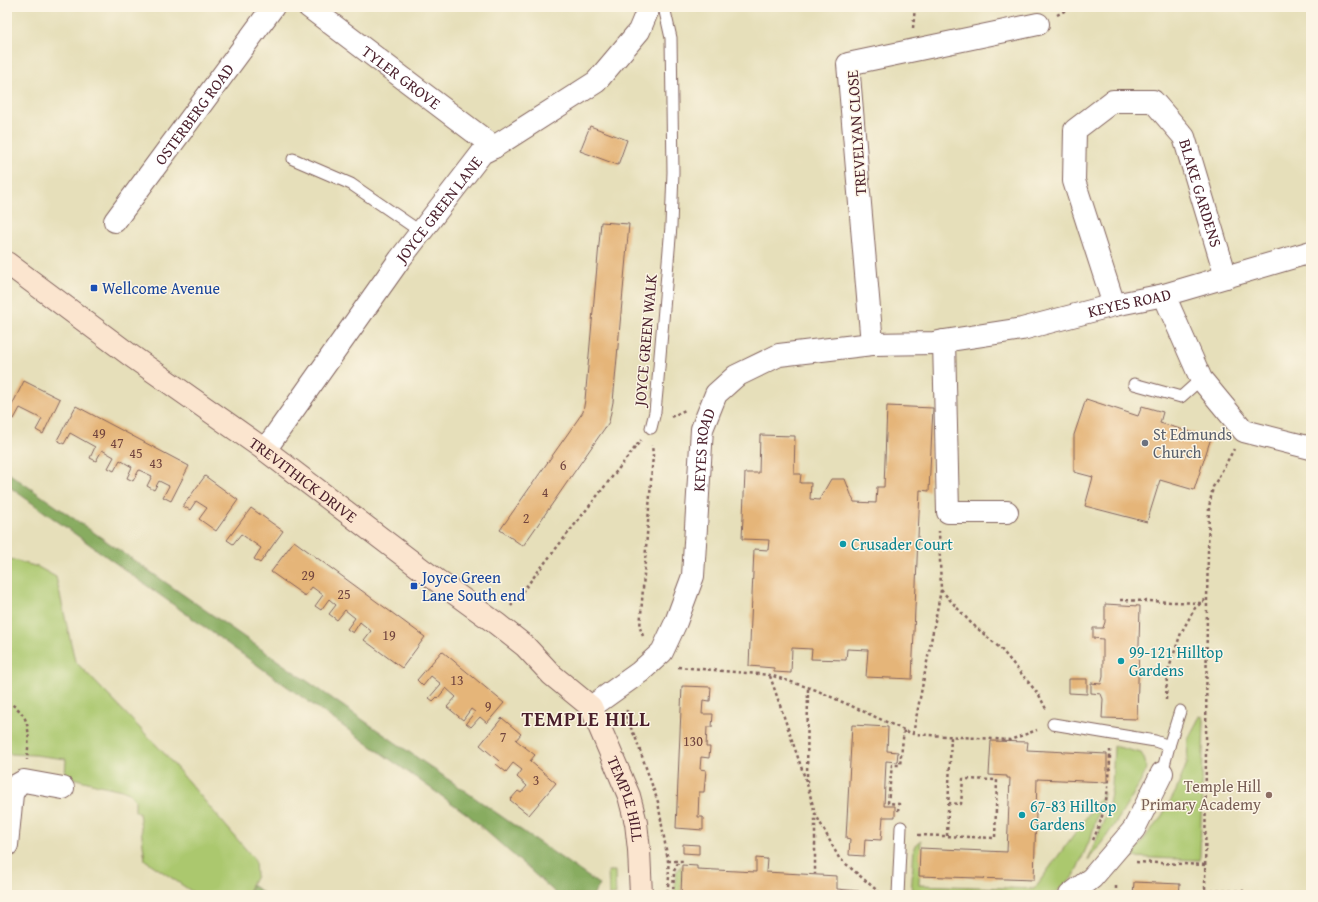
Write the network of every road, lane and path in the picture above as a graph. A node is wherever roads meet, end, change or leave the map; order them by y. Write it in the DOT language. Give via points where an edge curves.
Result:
graph roads {
  1 [pos="274,7"];
  2 [pos="309,7"];
  3 [pos="648,7"];
  4 [pos="664,7"];
  5 [pos="1038,24"];
  6 [pos="494,147"];
  7 [pos="292,159"];
  8 [pos="114,221"];
  9 [pos="421,232"];
  10 [pos="1311,252"];
  11 [pos="7,263"];
  12 [pos="1226,277"];
  13 [pos="1164,295"];
  14 [pos="1114,305"];
  15 [pos="944,341"];
  16 [pos="872,344"];
  17 [pos="1201,379"];
  18 [pos="1134,384"];
  19 [pos="651,428"];
  20 [pos="1244,431"];
  21 [pos="1311,448"];
  22 [pos="265,450"];
  23 [pos="1007,512"];
  24 [pos="939,524"];
  25 [pos="941,590"];
  26 [pos="1207,598"];
  27 [pos="1120,600"];
  28 [pos="1201,603"];
  29 [pos="497,624"];
  30 [pos="662,652"];
  31 [pos="673,672"];
  32 [pos="770,675"];
  33 [pos="808,687"];
  34 [pos="7,702"];
  35 [pos="1166,706"];
  36 [pos="591,708"];
  37 [pos="628,708"];
  38 [pos="1180,711"];
  39 [pos="1053,724"];
  40 [pos="904,730"];
  41 [pos="913,734"];
  42 [pos="1110,734"];
  43 [pos="951,736"];
  44 [pos="1169,746"];
  45 [pos="1162,773"];
  46 [pos="16,780"];
  47 [pos="806,784"];
  48 [pos="63,788"];
  49 [pos="948,803"];
  50 [pos="814,813"];
  51 [pos="898,815"];
  52 [pos="901,826"];
  53 [pos="1092,842"];
  54 [pos="7,845"];
  55 [pos="668,861"];
  56 [pos="679,861"];
  57 [pos="683,861"];
  58 [pos="1131,862"];
  59 [pos="1205,865"];
  60 [pos="814,874"];
  61 [pos="1116,883"];
  62 [pos="1205,893"];
  63 [pos="884,894"];
  64 [pos="641,895"];
  65 [pos="667,895"];
  66 [pos="672,895"];
  67 [pos="898,895"];
  68 [pos="1070,895"];
  69 [pos="1116,895"];
  70 [pos="1243,895"];
  1 -- 8 [label="street, OSTERBERG ROAD"];
  2 -- 6 [label="street, TYLER GROVE"];
  3 -- 6 [label="street, JOYCE GREEN LANE" via="639,31 596,82"];
  4 -- 19 [label="lane, JOYCE GREEN WALK" via="671,38 673,186 658,383"];
  5 -- 16 [label="street, TREVELYAN CLOSE" via="848,64"];
  6 -- 9 [label="street, JOYCE GREEN LANE" via="482,153"];
  7 -- 9 [label="lane" via="351,184"];
  9 -- 22 [label="street, JOYCE GREEN LANE"];
  10 -- 12 [label="street, KEYES ROAD"];
  11 -- 22 [label="street, TREVITHICK DRIVE" via="130,356"];
  12 -- 13 [label="street, KEYES ROAD"];
  12 -- 14 [label="street, BLAKE GARDENS" via="1184,137 1153,101 1113,102 1075,130 1074,181"];
  13 -- 14 [label="street, KEYES ROAD"];
  13 -- 17 [label="street"];
  14 -- 15 [label="street, KEYES ROAD" via="1022,329"];
  15 -- 16 [label="street, KEYES ROAD"];
  15 -- 23 [label="street" via="948,512"];
  16 -- 30 [label="street, KEYES ROAD" via="779,356 736,376 716,394 702,429 693,576"];
  17 -- 18 [label="lane" via="1181,397"];
  17 -- 20 [label="street"];
  19 -- 29 [label="path, JOYCE GREEN WALK"];
  19 -- 30 [label="path" via="653,455 640,628 644,637"];
  20 -- 21 [label="street"];
  20 -- 26 [label="path" via="1213,487 1209,507"];
  22 -- 29 [label="street, TREVITHICK DRIVE"];
  24 -- 25 [label="path"];
  25 -- 39 [label="path" via="970,622 1001,649 1039,695"];
  25 -- 41 [label="path"];
  26 -- 28 [label="path"];
  26 -- 59 [label="path"];
  27 -- 28 [label="path"];
  28 -- 35 [label="path" via="1195,608 1181,633 1167,674"];
  29 -- 36 [label="street, TREVITHICK DRIVE" via="525,646 552,675"];
  30 -- 36 [label="street, KEYES ROAD" via="640,672"];
  31 -- 32 [label="path" via="678,667"];
  32 -- 33 [label="path"];
  32 -- 47 [label="path"];
  33 -- 40 [label="path"];
  33 -- 47 [label="path"];
  34 -- 46 [label="path" via="22,712 29,736"];
  36 -- 64 [label="street, TEMPLE HILL" via="628,796 636,823"];
  37 -- 55 [label="path" via="626,717 658,802"];
  38 -- 44 [label="lane"];
  39 -- 42 [label="lane"];
  39 -- 43 [label="path" via="1010,740"];
  40 -- 41 [label="path"];
  40 -- 51 [label="path" via="900,765 892,765 888,803 899,804"];
  41 -- 43 [label="path"];
  42 -- 44 [label="lane"];
  42 -- 53 [label="path" via="1109,791"];
  43 -- 49 [label="path"];
  44 -- 45 [label="lane"];
  45 -- 68 [label="street" via="1134,829 1092,878"];
  46 -- 48 [label="street"];
  46 -- 54 [label="street" via="12,794"];
  47 -- 50 [label="path"];
  49 -- 49 [label="path" via="947,836 995,838 997,780 963,779 962,804"];
  50 -- 60 [label="path"];
  50 -- 63 [label="path" via="840,858"];
  52 -- 67 [label="lane"];
  55 -- 56 [label="path"];
  55 -- 65 [label="path"];
  56 -- 57 [label="path"];
  56 -- 66 [label="path" via="674,871"];
  58 -- 59 [label="path"];
  59 -- 62 [label="path"];
  61 -- 69 [label="path"];
  62 -- 70 [label="path" via="1243,891"];
}
